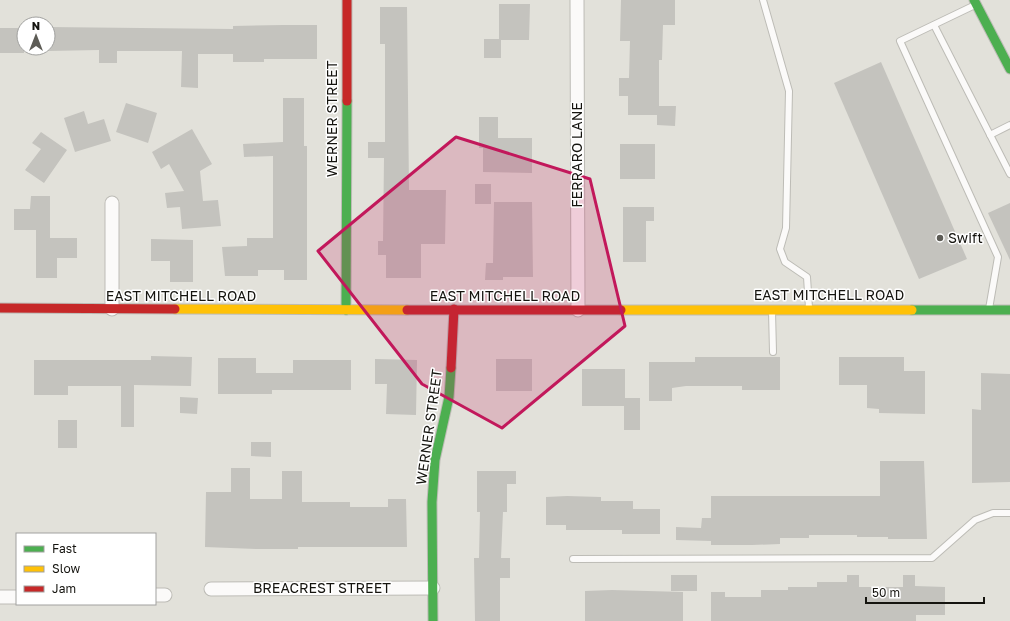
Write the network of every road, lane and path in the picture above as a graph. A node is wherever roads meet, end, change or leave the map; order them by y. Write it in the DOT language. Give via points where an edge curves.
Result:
graph roads {
  1 [pos="347,0"];
  2 [pos="577,0"];
  3 [pos="763,0"];
  4 [pos="975,2"];
  5 [pos="934,25"];
  6 [pos="1010,69"];
  7 [pos="1010,125"];
  8 [pos="990,135"];
  9 [pos="1010,174"];
  10 [pos="112,203"];
  11 [pos="0,308"];
  12 [pos="112,309"];
  13 [pos="454,309"];
  14 [pos="772,309"];
  15 [pos="809,309"];
  16 [pos="346,310"];
  17 [pos="578,310"];
  18 [pos="989,310"];
  19 [pos="1010,310"];
  20 [pos="773,352"];
  21 [pos="1010,513"];
  22 [pos="573,559"];
  23 [pos="433,588"];
  24 [pos="211,589"];
  25 [pos="16,596"];
  26 [pos="0,597"];
  27 [pos="434,621"];
  1 -- 16 [label="street, WERNER STREET"];
  2 -- 17 [label="street, FERRARO LANE"];
  3 -- 15 [label="lane" via="789,91 786,228 780,249 785,262 807,277"];
  4 -- 5 [label="lane"];
  4 -- 6 [label="street"];
  5 -- 8 [label="lane"];
  5 -- 18 [label="lane" via="900,41 998,258"];
  7 -- 8 [label="lane"];
  8 -- 9 [label="lane"];
  10 -- 12 [label="street"];
  11 -- 12 [label="street, EAST MITCHELL ROAD"];
  12 -- 16 [label="street, EAST MITCHELL ROAD"];
  13 -- 16 [label="street, EAST MITCHELL ROAD"];
  13 -- 17 [label="street, EAST MITCHELL ROAD"];
  13 -- 23 [label="street, WERNER STREET" via="449,397 435,460 432,502"];
  14 -- 15 [label="street, EAST MITCHELL ROAD"];
  14 -- 17 [label="street, EAST MITCHELL ROAD"];
  14 -- 20 [label="lane"];
  15 -- 18 [label="street, EAST MITCHELL ROAD"];
  18 -- 19 [label="street, EAST MITCHELL ROAD"];
  21 -- 22 [label="lane" via="993,513 975,520 932,558"];
  23 -- 24 [label="street, BREACREST STREET"];
  23 -- 27 [label="street, WERNER STREET"];
  25 -- 26 [label="street"];
}
